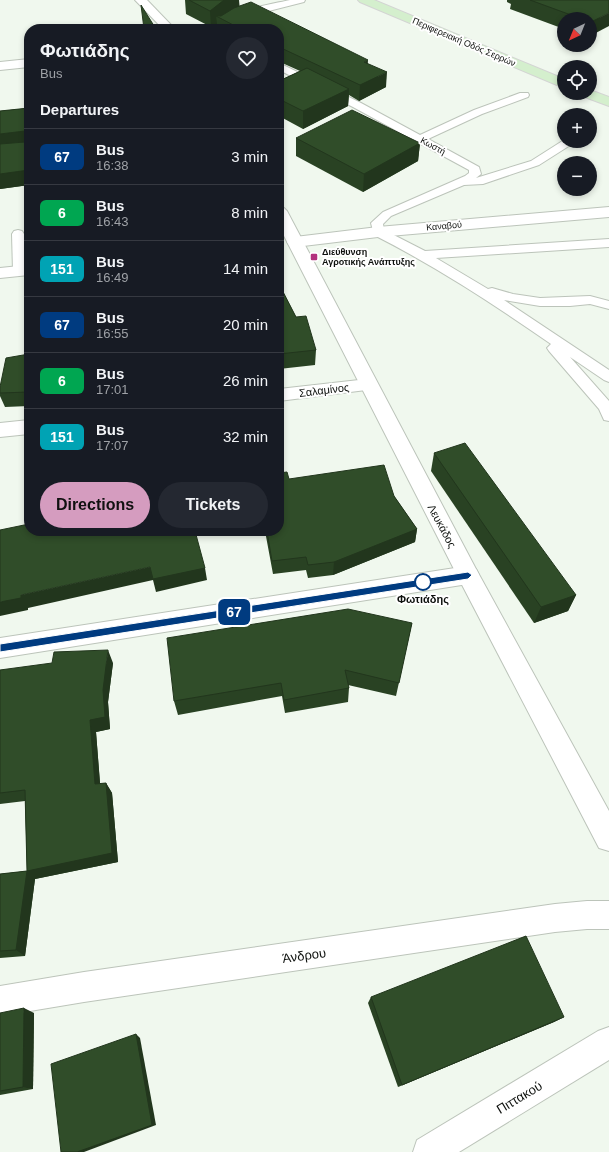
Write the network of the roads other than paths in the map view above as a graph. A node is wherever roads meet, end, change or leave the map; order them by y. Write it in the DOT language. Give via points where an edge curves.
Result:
graph roads {
  1 [pos="141,0"];
  2 [pos="301,0"];
  3 [pos="364,0"];
  4 [pos="164,24"];
  5 [pos="220,24"];
  6 [pos="24,64"];
  7 [pos="0,66"];
  8 [pos="284,68"];
  9 [pos="557,81"];
  10 [pos="524,95"];
  11 [pos="597,97"];
  12 [pos="609,102"];
  13 [pos="420,139"];
  14 [pos="559,148"];
  15 [pos="461,181"];
  16 [pos="609,212"];
  17 [pos="284,231"];
  18 [pos="378,232"];
  19 [pos="18,234"];
  20 [pos="287,243"];
  21 [pos="609,243"];
  22 [pos="423,255"];
  23 [pos="24,270"];
  24 [pos="0,273"];
  25 [pos="476,287"];
  26 [pos="609,305"];
  27 [pos="538,330"];
  28 [pos="609,377"];
  29 [pos="368,385"];
  30 [pos="284,394"];
  31 [pos="609,416"];
  32 [pos="24,428"];
  33 [pos="0,430"];
  34 [pos="468,575"];
  35 [pos="0,648"];
  36 [pos="609,838"];
  37 [pos="609,915"];
  38 [pos="0,1001"];
  39 [pos="609,1042"];
  40 [pos="429,1152"];
  1 -- 4 [label="street"];
  2 -- 5 [label="lane" via="232,18"];
  3 -- 9 [label="main road, Περιφερειακή Οδός Σερρών"];
  6 -- 7 [label="street"];
  8 -- 13 [label="lane, Κωστή"];
  10 -- 13 [label="lane" via="478,112"];
  11 -- 12 [label="main road"];
  13 -- 15 [label="lane, Κωστή" via="475,169 473,176"];
  14 -- 15 [label="lane" via="535,164 479,182"];
  15 -- 18 [label="lane, Κωστή" via="387,214 377,223"];
  16 -- 18 [label="street, Καναβού"];
  17 -- 20 [label="street, Λευκάδος"];
  18 -- 20 [label="street, Καναβού"];
  18 -- 22 [label="lane"];
  19 -- 23 [label="lane"];
  20 -- 29 [label="street, Λευκάδος"];
  21 -- 22 [label="lane"];
  22 -- 25 [label="lane"];
  23 -- 24 [label="street"];
  25 -- 26 [label="lane" via="512,298 540,302 590,300"];
  25 -- 27 [label="lane"];
  27 -- 28 [label="lane"];
  27 -- 31 [label="lane" via="606,407"];
  29 -- 30 [label="street, Σαλαμίνος"];
  29 -- 34 [label="street, Λευκάδος"];
  32 -- 33 [label="street"];
  34 -- 35 [label="street"];
  34 -- 36 [label="street, Λευκάδος"];
  37 -- 38 [label="street, Άνδρου" via="555,918"];
  39 -- 40 [label="street, Πιττακού"];
}
